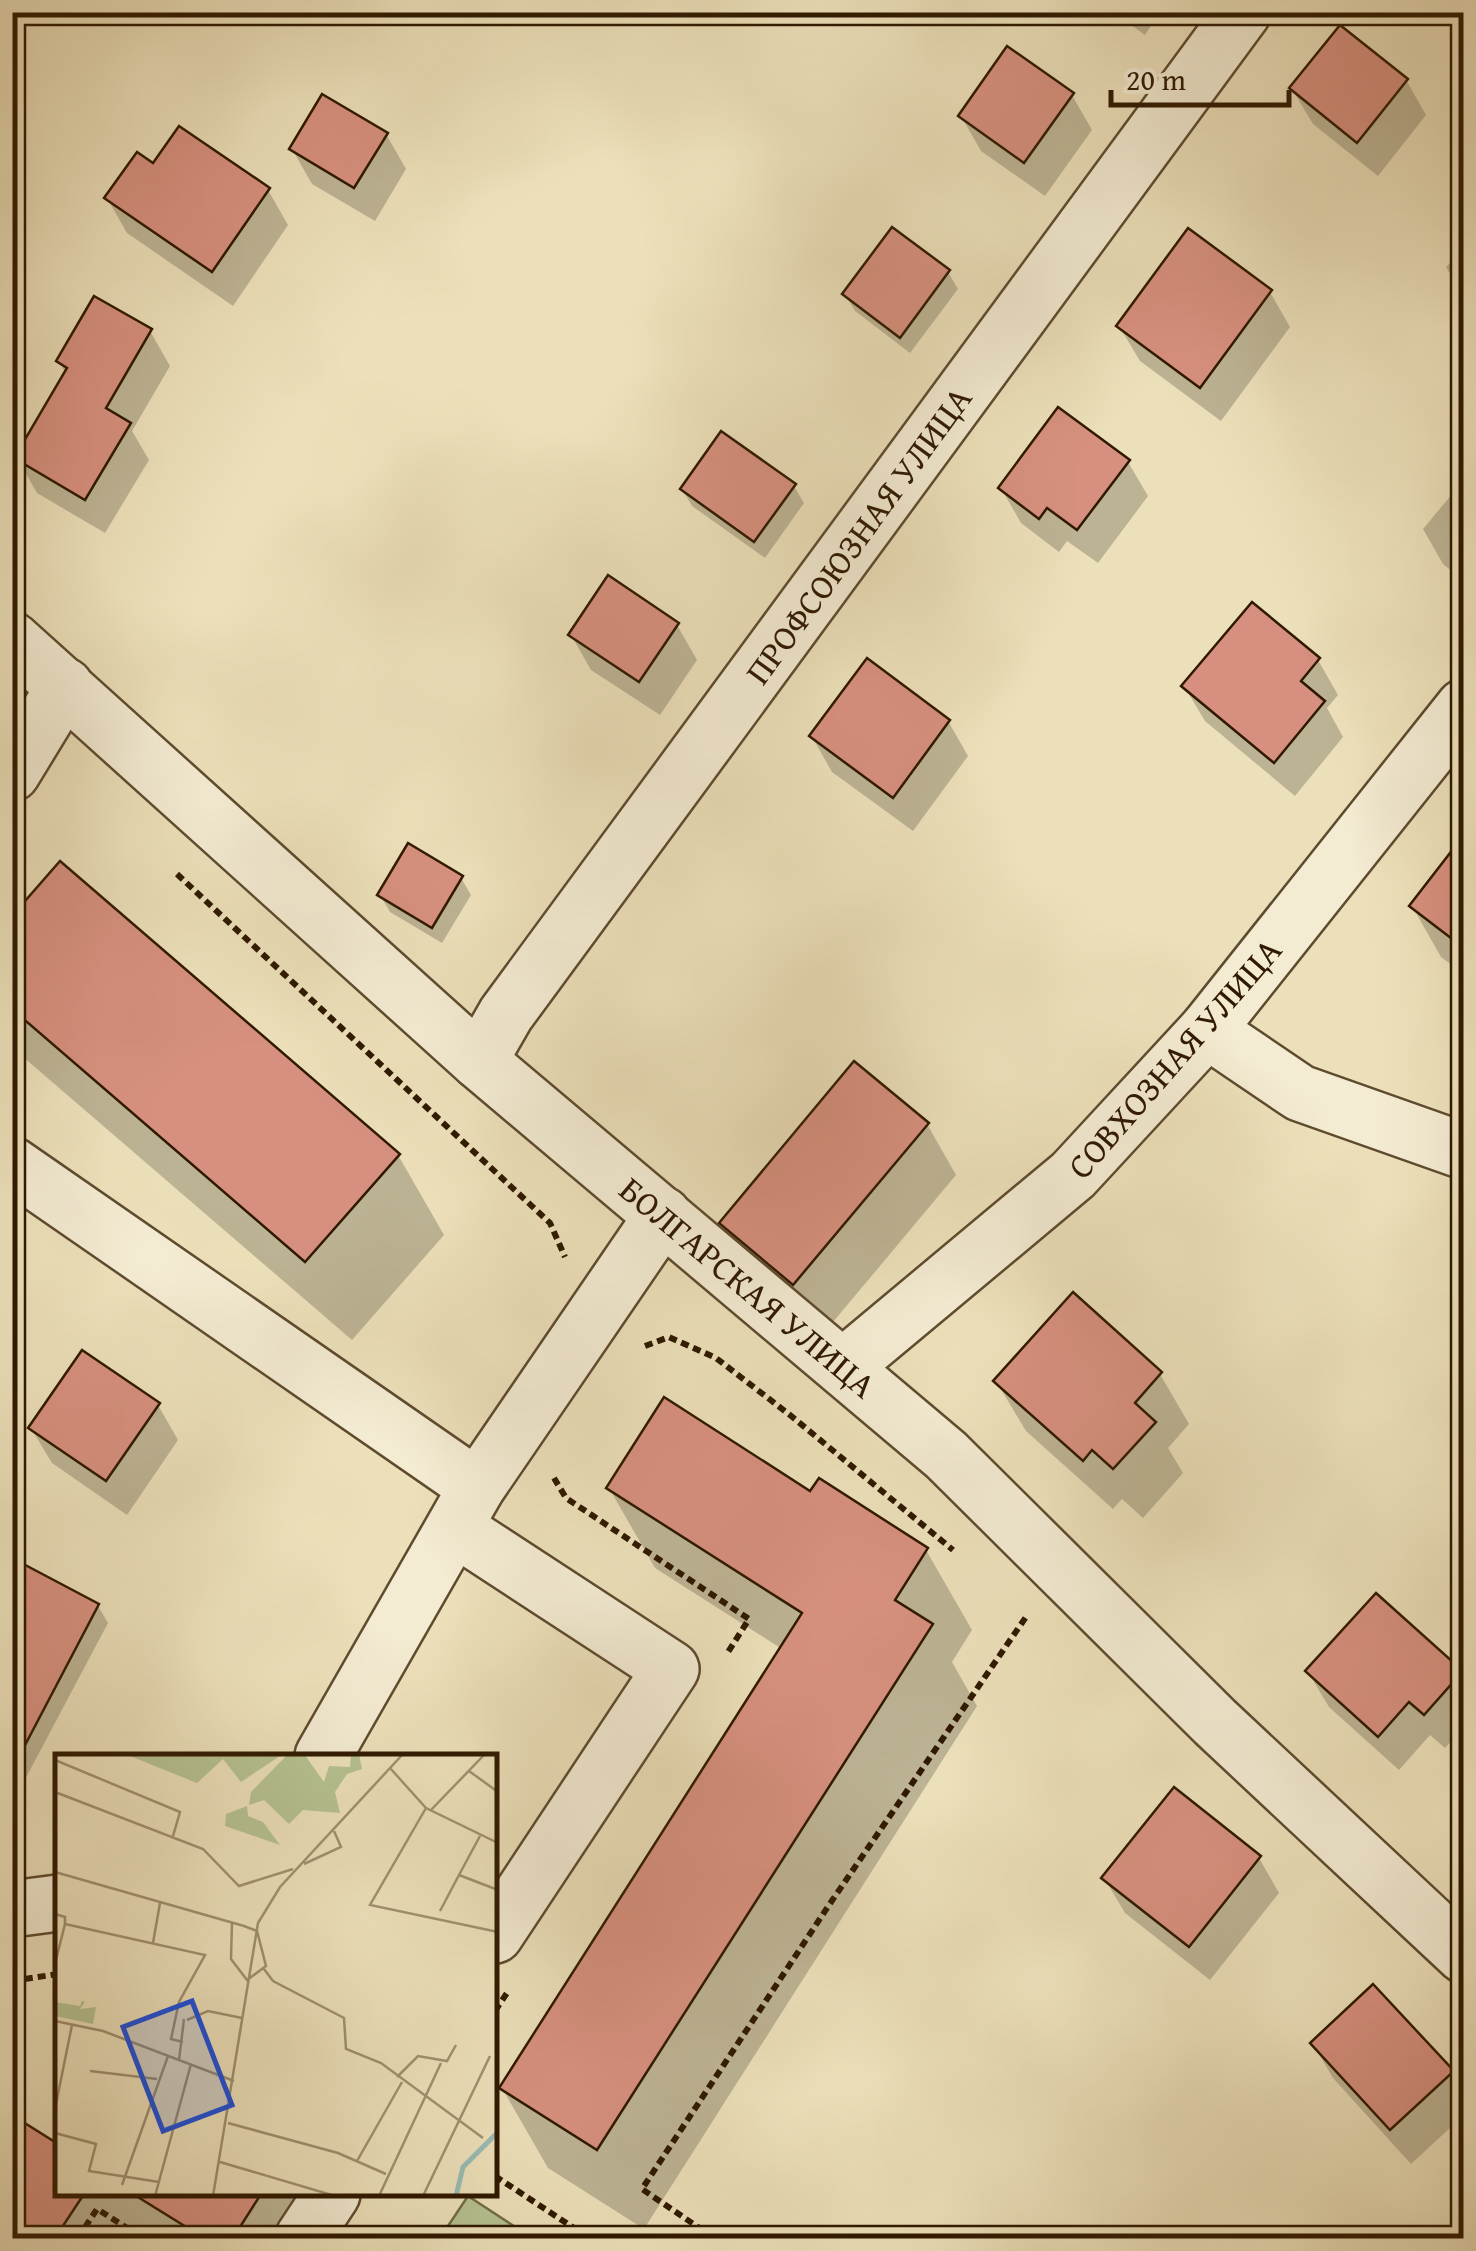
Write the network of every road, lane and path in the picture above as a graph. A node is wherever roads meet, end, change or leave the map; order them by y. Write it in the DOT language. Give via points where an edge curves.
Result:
graph roads {
  1 [pos="1243,12"];
  2 [pos="12,640"];
  3 [pos="65,686"];
  4 [pos="1464,707"];
  5 [pos="12,773"];
  6 [pos="176,873"];
  7 [pos="1207,1030"];
  8 [pos="479,1060"];
  9 [pos="1464,1150"];
  10 [pos="12,1165"];
  11 [pos="663,1215"];
  12 [pos="566,1259"];
  13 [pos="640,1348"];
  14 [pos="843,1367"];
  15 [pos="551,1473"];
  16 [pos="466,1508"];
  17 [pos="954,1551"];
  18 [pos="1060,1568"];
  19 [pos="718,1668"];
  20 [pos="323,1754"];
  21 [pos="55,1903"];
  22 [pos="12,1909"];
  23 [pos="1464,1956"];
  24 [pos="506,1957"];
  25 [pos="55,1974"];
  26 [pos="12,1981"];
  27 [pos="498,1996"];
  28 [pos="498,2178"];
  29 [pos="331,2196"];
  30 [pos="78,2238"];
  31 [pos="143,2238"];
  32 [pos="303,2238"];
  33 [pos="589,2238"];
  34 [pos="714,2238"];
  1 -- 8 [label="street, ПРОФСОЮЗНАЯ УЛИЦА" via="506,1014"];
  2 -- 3 [label="street, БОЛГАРСКАЯ УЛИЦА"];
  3 -- 5 [label="street"];
  3 -- 8 [label="street, БОЛГАРСКАЯ УЛИЦА"];
  4 -- 7 [label="street, СОВХОЗНАЯ УЛИЦА"];
  6 -- 12 [label="path" via="550,1223"];
  7 -- 9 [label="street" via="1300,1093"];
  7 -- 14 [label="street, СОВХОЗНАЯ УЛИЦА" via="1073,1175"];
  8 -- 11 [label="street, БОЛГАРСКАЯ УЛИЦА"];
  10 -- 16 [label="street"];
  11 -- 14 [label="street, БОЛГАРСКАЯ УЛИЦА"];
  11 -- 16 [label="street"];
  13 -- 17 [label="path" via="669,1337 716,1358"];
  14 -- 18 [label="street, БОЛГАРСКАЯ УЛИЦА" via="946,1455"];
  15 -- 19 [label="path" via="566,1498 749,1618"];
  16 -- 20 [label="street"];
  16 -- 24 [label="street" via="670,1669"];
  18 -- 23 [label="street, БОЛГАРСКАЯ УЛИЦА"];
  18 -- 34 [label="path" via="642,2189"];
  21 -- 22 [label="street"];
  24 -- 27 [label="path"];
  25 -- 26 [label="path"];
  28 -- 33 [label="path"];
  29 -- 32 [label="street"];
  30 -- 31 [label="path" via="97,2209"];
}
